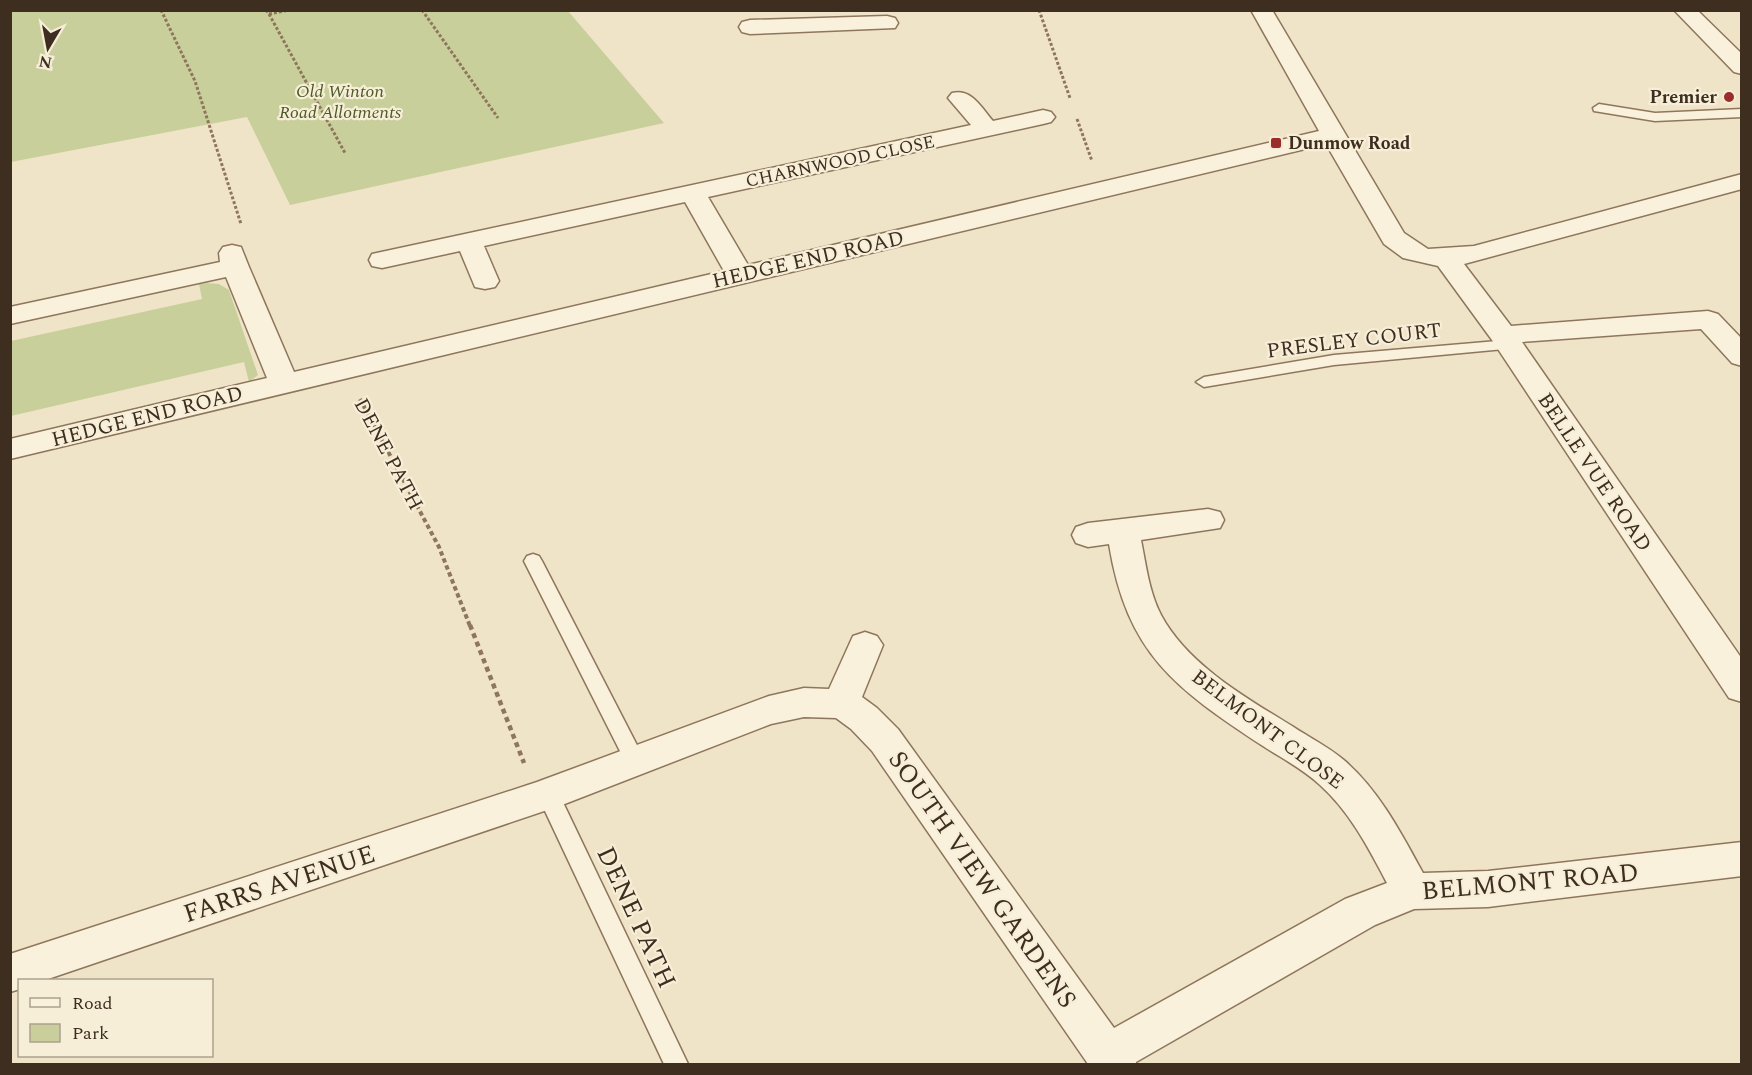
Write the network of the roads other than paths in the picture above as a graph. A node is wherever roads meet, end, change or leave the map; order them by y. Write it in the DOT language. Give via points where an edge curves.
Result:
graph roads {
  1 [pos="1261,10"];
  2 [pos="1684,10"];
  3 [pos="790,18"];
  4 [pos="887,23"];
  5 [pos="750,27"];
  6 [pos="1742,67"];
  7 [pos="960,98"];
  8 [pos="1599,108"];
  9 [pos="1742,113"];
  10 [pos="1043,117"];
  11 [pos="987,129"];
  12 [pos="1332,135"];
  13 [pos="1742,181"];
  14 [pos="693,193"];
  15 [pos="469,241"];
  16 [pos="1446,258"];
  17 [pos="382,260"];
  18 [pos="740,275"];
  19 [pos="485,280"];
  20 [pos="10,316"];
  21 [pos="1506,340"];
  22 [pos="1742,357"];
  23 [pos="297,380"];
  24 [pos="1204,382"];
  25 [pos="10,449"];
  26 [pos="1208,520"];
  27 [pos="533,561"];
  28 [pos="865,645"];
  29 [pos="1742,688"];
  30 [pos="842,704"];
  31 [pos="634,759"];
  32 [pos="543,796"];
  33 [pos="1742,859"];
  34 [pos="1412,891"];
  35 [pos="10,973"];
  36 [pos="1110,1060"];
  37 [pos="676,1065"];
  1 -- 12 [label="street"];
  2 -- 6 [label="street"];
  3 -- 4 [label="street"];
  3 -- 5 [label="street"];
  7 -- 11 [label="street"];
  8 -- 9 [label="lane" via="1655,117"];
  10 -- 11 [label="street, CHARNWOOD CLOSE"];
  11 -- 14 [label="street, CHARNWOOD CLOSE"];
  12 -- 16 [label="street" via="1393,238 1416,255"];
  12 -- 18 [label="street, HEDGE END ROAD"];
  13 -- 16 [label="street" via="1476,254"];
  14 -- 15 [label="street, CHARNWOOD CLOSE"];
  14 -- 18 [label="street"];
  15 -- 17 [label="street, CHARNWOOD CLOSE"];
  15 -- 19 [label="street"];
  16 -- 21 [label="street, BELLE VUE ROAD"];
  18 -- 23 [label="street, HEDGE END ROAD"];
  20 -- 23 [label="street" via="234,260"];
  21 -- 22 [label="street" via="1708,320"];
  21 -- 24 [label="lane, PRESLEY COURT" via="1334,360"];
  21 -- 29 [label="street, BELLE VUE ROAD"];
  23 -- 25 [label="street, HEDGE END ROAD"];
  26 -- 34 [label="street, BELMONT CLOSE" via="1106,533 1145,617 1164,645 1212,691 1333,773 1375,823"];
  27 -- 31 [label="lane"];
  28 -- 30 [label="street"];
  30 -- 31 [label="street" via="815,702 773,709"];
  30 -- 36 [label="street, SOUTH VIEW GARDENS" via="866,720 885,740"];
  31 -- 32 [label="street"];
  32 -- 35 [label="street, FARRS AVENUE"];
  32 -- 37 [label="lane, DENE PATH"];
  33 -- 34 [label="street, BELMONT ROAD" via="1488,889"];
  34 -- 36 [label="street, BELMONT ROAD" via="1360,912"];
}
